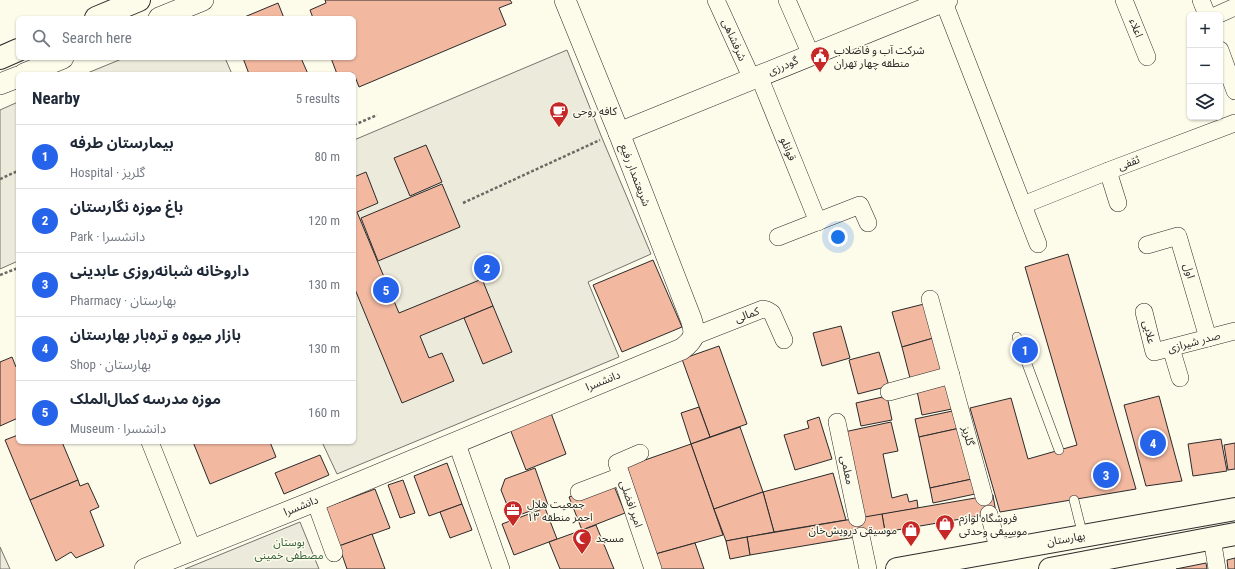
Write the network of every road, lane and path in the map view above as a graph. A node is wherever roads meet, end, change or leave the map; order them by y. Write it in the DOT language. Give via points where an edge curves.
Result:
graph roads {
  1 [pos="139,0"];
  2 [pos="203,0"];
  3 [pos="565,0"];
  4 [pos="716,0"];
  5 [pos="787,0"];
  6 [pos="945,0"];
  7 [pos="1124,0"];
  8 [pos="1201,0"];
  9 [pos="1235,6"];
  10 [pos="1206,12"];
  11 [pos="1223,12"];
  12 [pos="101,16"];
  13 [pos="165,16"];
  14 [pos="16,51"];
  15 [pos="811,55"];
  16 [pos="1147,57"];
  17 [pos="0,58"];
  18 [pos="1223,58"];
  19 [pos="58,60"];
  20 [pos="29,72"];
  21 [pos="16,77"];
  22 [pos="755,78"];
  23 [pos="0,84"];
  24 [pos="1235,89"];
  25 [pos="377,115"];
  26 [pos="1235,123"];
  27 [pos="356,124"];
  28 [pos="619,133"];
  29 [pos="1108,171"];
  30 [pos="16,172"];
  31 [pos="0,179"];
  32 [pos="1118,203"];
  33 [pos="463,204"];
  34 [pos="1023,205"];
  35 [pos="818,222"];
  36 [pos="868,223"];
  37 [pos="778,237"];
  38 [pos="1038,244"];
  39 [pos="1147,245"];
  40 [pos="16,269"];
  41 [pos="0,275"];
  42 [pos="930,299"];
  43 [pos="1144,312"];
  44 [pos="1235,331"];
  45 [pos="1017,337"];
  46 [pos="1208,338"];
  47 [pos="784,340"];
  48 [pos="688,342"];
  49 [pos="1171,348"];
  50 [pos="1154,352"];
  51 [pos="951,375"];
  52 [pos="1180,378"];
  53 [pos="889,392"];
  54 [pos="837,422"];
  55 [pos="456,441"];
  56 [pos="151,444"];
  57 [pos="1059,450"];
  58 [pos="640,453"];
  59 [pos="621,476"];
  60 [pos="579,492"];
  61 [pos="984,497"];
  62 [pos="1074,500"];
  63 [pos="315,501"];
  64 [pos="1235,509"];
  65 [pos="989,514"];
  66 [pos="858,518"];
  67 [pos="1235,534"];
  68 [pos="861,536"];
  69 [pos="1083,536"];
  70 [pos="1212,538"];
  71 [pos="193,550"];
  72 [pos="999,551"];
  73 [pos="334,553"];
  74 [pos="146,569"];
  75 [pos="501,569"];
  76 [pos="653,569"];
  77 [pos="868,569"];
  78 [pos="897,569"];
  79 [pos="1050,569"];
  80 [pos="1217,569"];
  1 -- 12 [label="main road"];
  2 -- 13 [label="street"];
  3 -- 28 [label="street, شریعتمدار رفیع"];
  4 -- 22 [label="street, شرفشاهی"];
  5 -- 15 [label="street"];
  6 -- 15 [label="street, گودرزی"];
  6 -- 34 [label="street"];
  7 -- 16 [label="street, اعلاء"];
  8 -- 10 [label="street"];
  9 -- 11 [label="street"];
  14 -- 17 [label="main road"];
  15 -- 22 [label="street, گودرزی"];
  18 -- 24 [label="street"];
  19 -- 20 [label="street"];
  21 -- 23 [label="street"];
  22 -- 28 [label="street, گودرزی"];
  22 -- 35 [label="street, قوانلو"];
  25 -- 27 [label="path"];
  26 -- 29 [label="street, ثقفی"];
  28 -- 33 [label="path" via="602,138"];
  28 -- 48 [label="street, شریعتمدار رفیع" via="691,319 694,329"];
  29 -- 32 [label="street"];
  29 -- 34 [label="street, ثقفی"];
  30 -- 31 [label="path"];
  34 -- 38 [label="street"];
  35 -- 36 [label="street" via="860,205"];
  35 -- 37 [label="street"];
  39 -- 46 [label="street, اول" via="1178,236"];
  40 -- 41 [label="path"];
  42 -- 51 [label="street, گلریز"];
  43 -- 50 [label="street, علایی"];
  44 -- 46 [label="street, صدر شیرازی"];
  45 -- 57 [label="lane"];
  46 -- 49 [label="street, صدر شیرازی"];
  47 -- 48 [label="street, کمالی" via="772,313 763,309"];
  48 -- 55 [label="street, دانشسرا"];
  49 -- 50 [label="street, صدر شیرازی"];
  49 -- 52 [label="street"];
  51 -- 53 [label="street"];
  51 -- 61 [label="street, گلریز"];
  54 -- 66 [label="street, معلمی"];
  55 -- 63 [label="street, دانشسرا"];
  55 -- 75 [label="street"];
  56 -- 71 [label="street"];
  58 -- 59 [label="street, امیر افضلی" via="617,463"];
  59 -- 60 [label="street"];
  59 -- 76 [label="street, امیر افضلی"];
  62 -- 69 [label="lane"];
  63 -- 71 [label="street, دانشسرا"];
  63 -- 73 [label="street"];
  64 -- 69 [label="main road, بهارستان"];
  65 -- 72 [label="street"];
  67 -- 70 [label="main road"];
  68 -- 77 [label="street"];
  69 -- 72 [label="main road, بهارستان"];
  70 -- 79 [label="main road"];
  70 -- 80 [label="street"];
  71 -- 74 [label="street, دانشسرا"];
  72 -- 78 [label="main road, بهارستان"];
}
